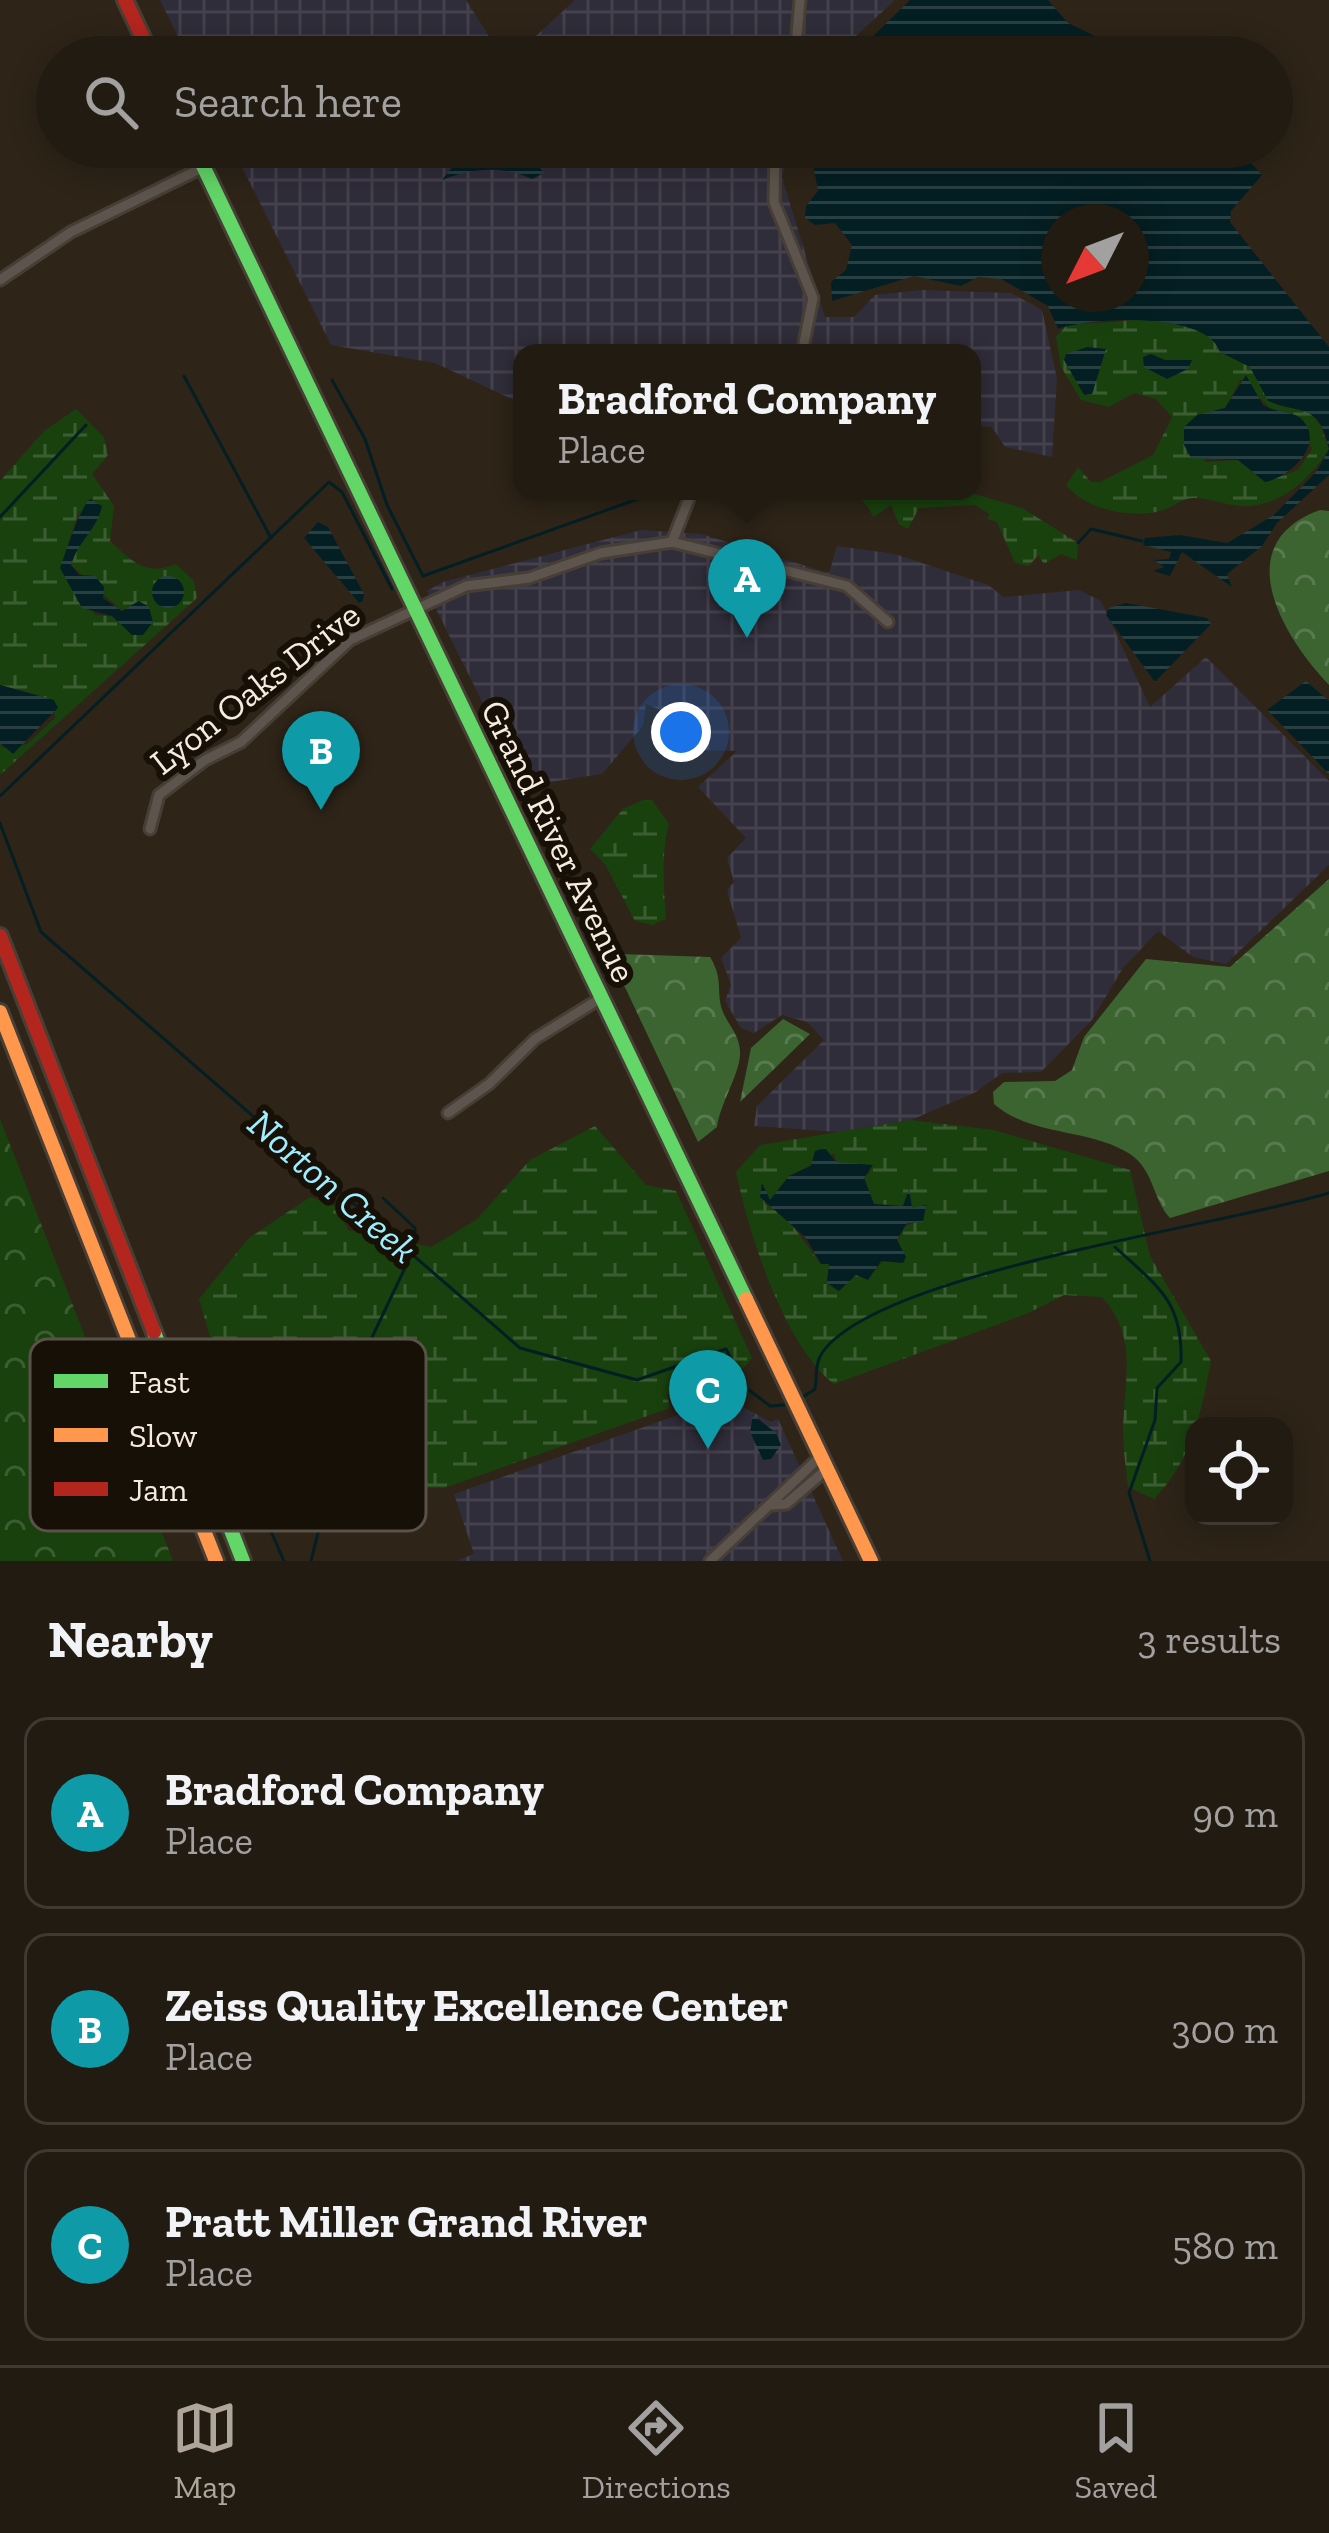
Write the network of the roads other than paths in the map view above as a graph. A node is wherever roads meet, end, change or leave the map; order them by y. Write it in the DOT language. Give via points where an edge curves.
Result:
graph roads {
  1 [pos="125,0"];
  2 [pos="800,0"];
  3 [pos="142,36"];
  4 [pos="797,36"];
  5 [pos="202,168"];
  6 [pos="204,168"];
  7 [pos="775,168"];
  8 [pos="0,280"];
  9 [pos="804,344"];
  10 [pos="688,500"];
  11 [pos="672,542"];
  12 [pos="414,608"];
  13 [pos="888,622"];
  14 [pos="150,829"];
  15 [pos="0,936"];
  16 [pos="601,998"];
  17 [pos="0,1012"];
  18 [pos="448,1112"];
  19 [pos="129,1339"];
  20 [pos="157,1339"];
  21 [pos="824,1462"];
  22 [pos="204,1531"];
  23 [pos="232,1531"];
  24 [pos="216,1561"];
  25 [pos="244,1561"];
  26 [pos="710,1561"];
  27 [pos="871,1561"];
  1 -- 3 [label="main road"];
  2 -- 4 [label="street"];
  5 -- 8 [label="street" via="71,232"];
  6 -- 12 [label="main road, Grand River Avenue"];
  7 -- 9 [label="street" via="774,202 813,298"];
  10 -- 11 [label="street"];
  11 -- 12 [label="street, Lyon Oaks Drive" via="466,586"];
  11 -- 13 [label="street" via="847,586"];
  12 -- 14 [label="street, Lyon Oaks Drive" via="350,640 241,742 159,795"];
  12 -- 16 [label="main road, Grand River Avenue"];
  15 -- 20 [label="main road"];
  16 -- 18 [label="street" via="535,1039"];
  16 -- 21 [label="main road, Grand River Avenue"];
  17 -- 19 [label="main road"];
  21 -- 26 [label="street"];
  21 -- 27 [label="main road, Grand River Avenue"];
  22 -- 24 [label="main road"];
  23 -- 25 [label="main road"];
}
